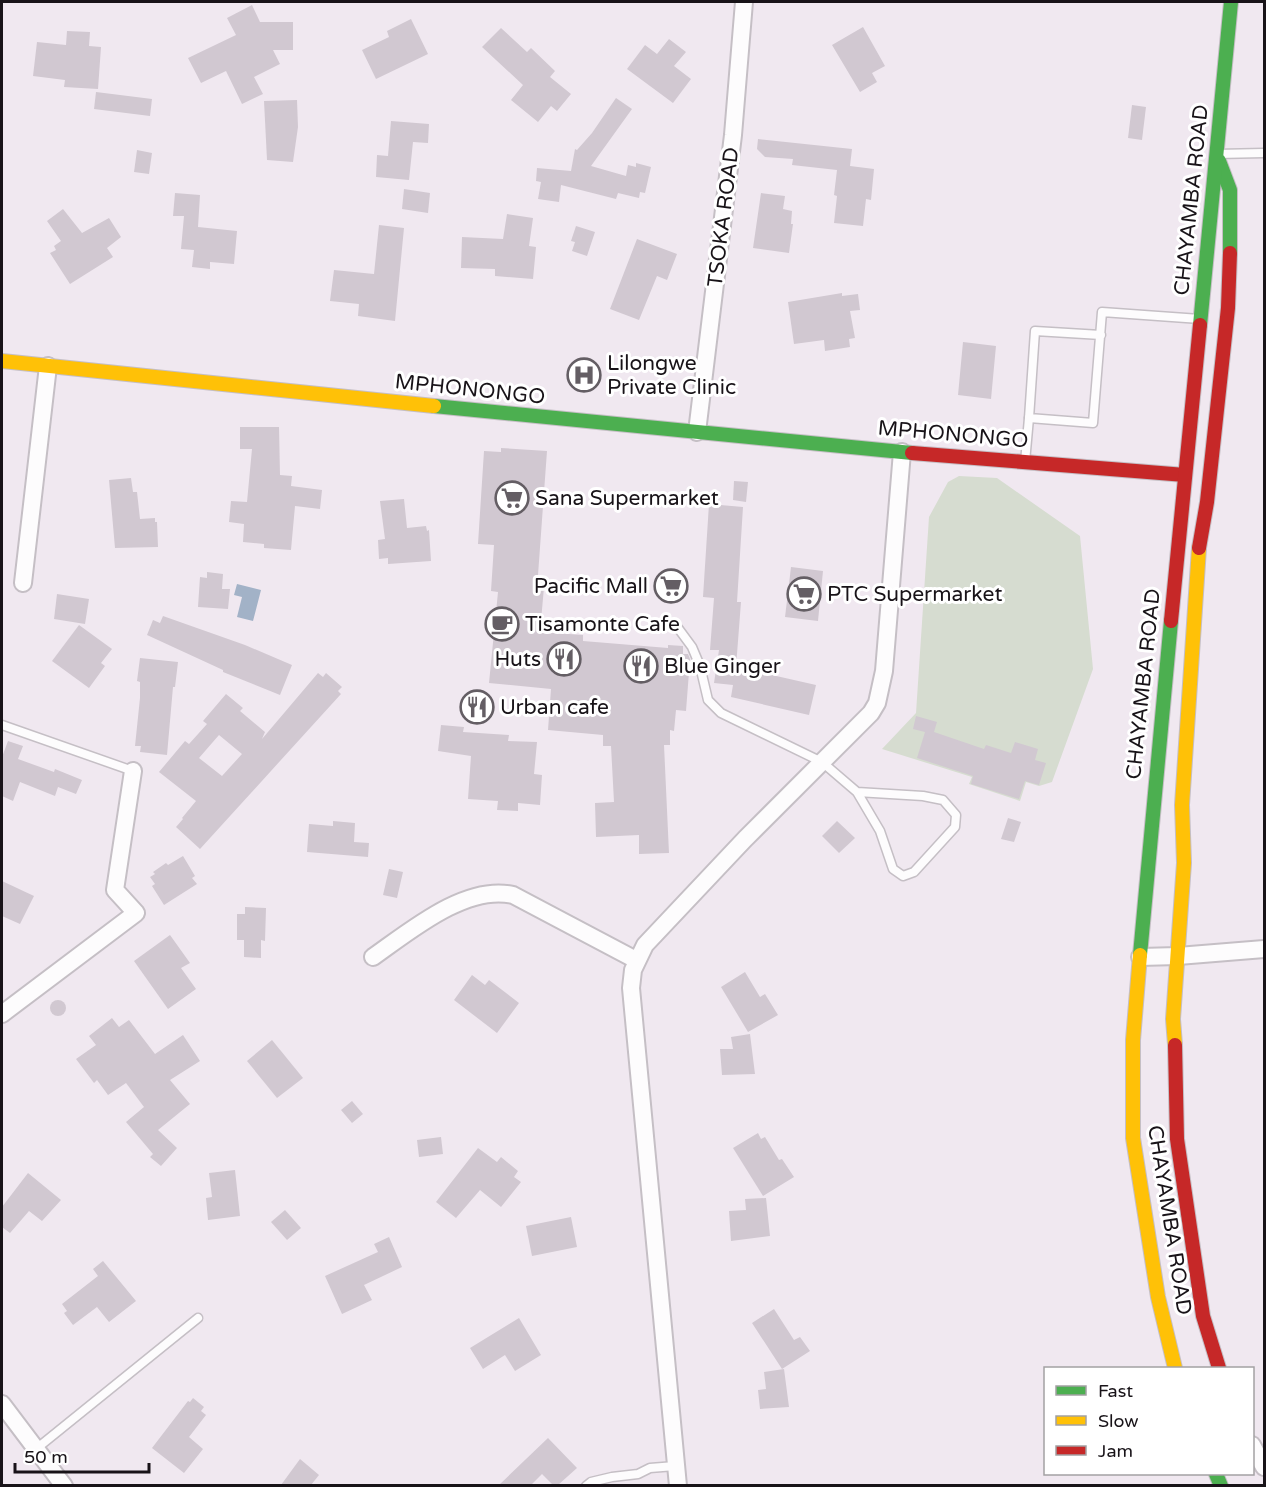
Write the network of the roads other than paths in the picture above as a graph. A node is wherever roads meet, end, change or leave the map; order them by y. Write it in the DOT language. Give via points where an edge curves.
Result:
graph roads {
  1 [pos="744,2"];
  2 [pos="1231,2"];
  3 [pos="1264,153"];
  4 [pos="1217,154"];
  5 [pos="1200,319"];
  6 [pos="1101,335"];
  7 [pos="2,361"];
  8 [pos="48,366"];
  9 [pos="1029,418"];
  10 [pos="697,432"];
  11 [pos="902,452"];
  12 [pos="1025,462"];
  13 [pos="1185,475"];
  14 [pos="23,583"];
  15 [pos="678,628"];
  16 [pos="2,725"];
  17 [pos="822,762"];
  18 [pos="133,771"];
  19 [pos="857,792"];
  20 [pos="1264,950"];
  21 [pos="1178,956"];
  22 [pos="373,957"];
  23 [pos="1140,957"];
  24 [pos="636,960"];
  25 [pos="2,1014"];
  26 [pos="198,1318"];
  27 [pos="1175,1367"];
  28 [pos="1219,1367"];
  29 [pos="2,1404"];
  30 [pos="36,1449"];
  31 [pos="1254,1449"];
  32 [pos="675,1466"];
  33 [pos="1264,1467"];
  34 [pos="64,1485"];
  35 [pos="586,1485"];
  36 [pos="678,1485"];
  1 -- 10 [label="street, TSOKA ROAD" via="733,135"];
  2 -- 4 [label="street, CHAYAMBA ROAD"];
  3 -- 4 [label="lane"];
  4 -- 5 [label="street, CHAYAMBA ROAD"];
  4 -- 21 [label="street" via="1230,190 1231,239 1191,655"];
  5 -- 6 [label="lane" via="1102,312"];
  5 -- 13 [label="street, CHAYAMBA ROAD"];
  6 -- 9 [label="lane" via="1093,423"];
  6 -- 9 [label="lane" via="1035,331"];
  7 -- 8 [label="street, MPHONONGO"];
  8 -- 10 [label="street, MPHONONGO"];
  8 -- 14 [label="street"];
  9 -- 12 [label="lane"];
  10 -- 11 [label="street, MPHONONGO"];
  11 -- 12 [label="street, MPHONONGO"];
  11 -- 17 [label="street" via="884,671 877,703"];
  12 -- 13 [label="street, MPHONONGO"];
  13 -- 23 [label="street, CHAYAMBA ROAD"];
  15 -- 17 [label="lane" via="692,646 708,699 721,713"];
  16 -- 18 [label="lane"];
  17 -- 19 [label="lane"];
  17 -- 24 [label="street" via="645,945"];
  18 -- 25 [label="street" via="115,891 136,913"];
  19 -- 19 [label="lane" via="880,831 893,869 903,876 914,872 955,827 956,815 943,800"];
  20 -- 21 [label="street"];
  21 -- 23 [label="street"];
  21 -- 28 [label="street" via="1173,1019 1177,1139 1203,1316"];
  22 -- 24 [label="street" via="428,919 475,896 502,892"];
  23 -- 27 [label="street, CHAYAMBA ROAD" via="1133,1040 1134,1138 1158,1297"];
  24 -- 32 [label="street" via="631,988"];
  26 -- 30 [label="lane"];
  29 -- 30 [label="street"];
  30 -- 34 [label="street"];
  31 -- 33 [label="street"];
  32 -- 35 [label="lane" via="650,1468"];
  32 -- 36 [label="street"];
}
